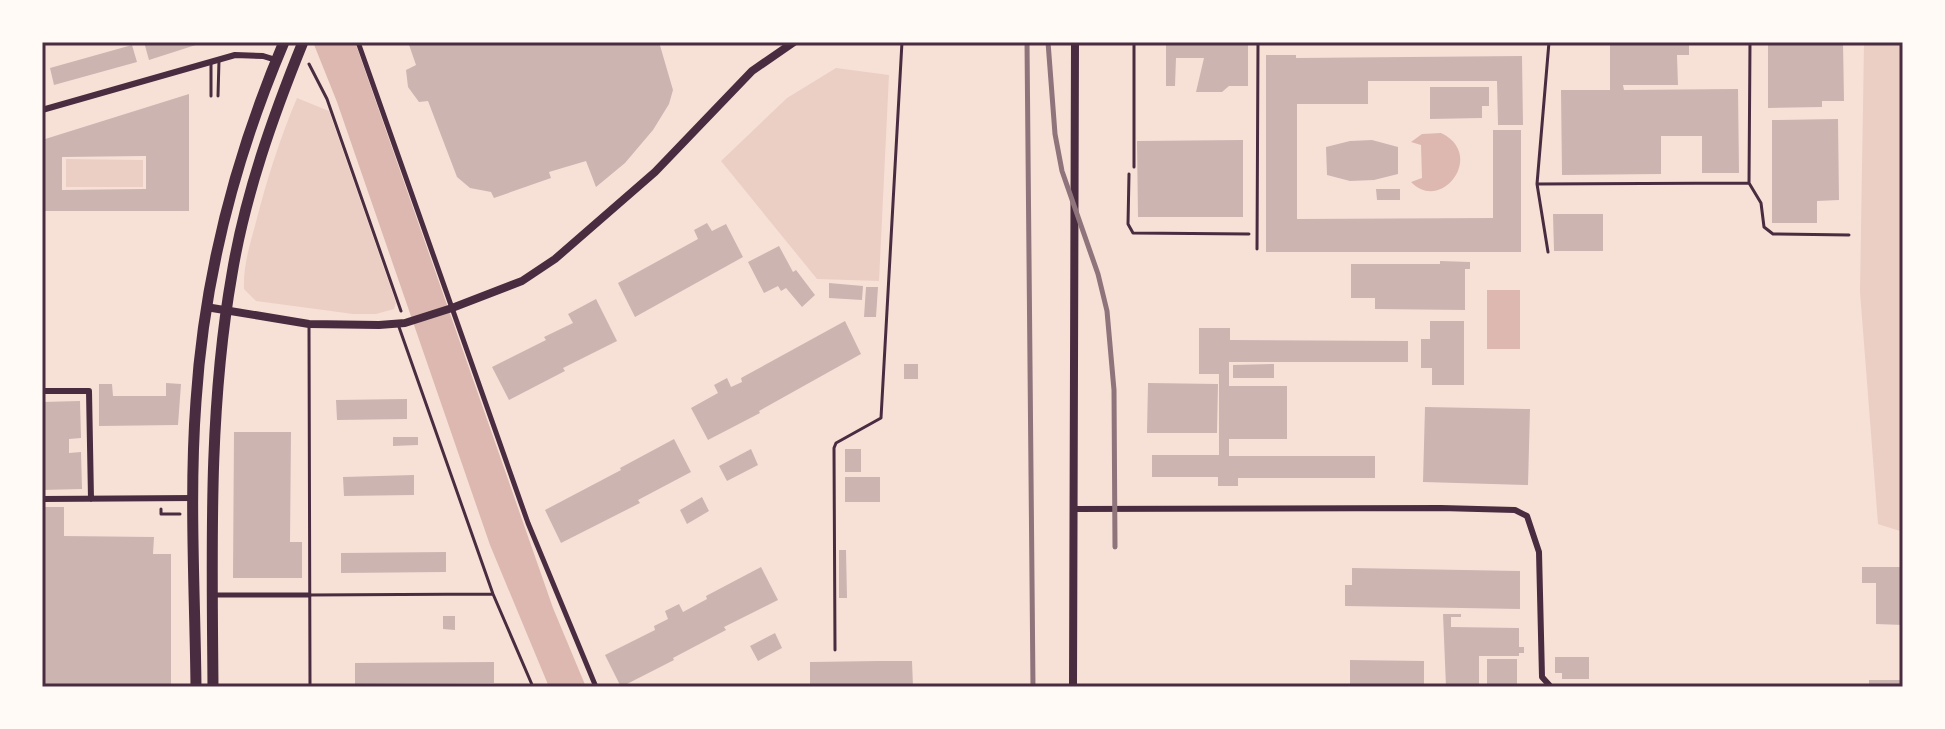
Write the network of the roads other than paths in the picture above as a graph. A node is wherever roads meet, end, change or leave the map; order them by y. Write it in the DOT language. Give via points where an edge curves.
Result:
graph roads {
  1 [pos="246,42"];
  2 [pos="284,42"];
  3 [pos="303,42"];
  4 [pos="358,42"];
  5 [pos="794,42"];
  6 [pos="902,42"];
  7 [pos="1075,42"];
  8 [pos="1134,42"];
  9 [pos="1258,42"];
  10 [pos="1549,42"];
  11 [pos="1750,42"];
  12 [pos="247,54"];
  13 [pos="276,60"];
  14 [pos="215,61"];
  15 [pos="211,96"];
  16 [pos="218,96"];
  17 [pos="42,110"];
  18 [pos="1134,167"];
  19 [pos="1749,183"];
  20 [pos="1537,184"];
  21 [pos="1849,235"];
  22 [pos="1257,249"];
  23 [pos="1548,252"];
  24 [pos="206,307"];
  25 [pos="450,309"];
  26 [pos="227,311"];
  27 [pos="404,322"];
  28 [pos="309,324"];
  29 [pos="42,391"];
  30 [pos="194,498"];
  31 [pos="42,499"];
  32 [pos="91,499"];
  33 [pos="1074,509"];
  34 [pos="493,594"];
  35 [pos="213,595"];
  36 [pos="309,595"];
  37 [pos="835,650"];
  38 [pos="196,687"];
  39 [pos="213,687"];
  40 [pos="310,687"];
  41 [pos="533,687"];
  42 [pos="596,687"];
  43 [pos="1073,687"];
  44 [pos="1551,687"];
  1 -- 12 [label="street"];
  2 -- 13 [label="highway"];
  3 -- 26 [label="highway" via="246,211"];
  4 -- 25 [label="street"];
  5 -- 25 [label="street" via="752,71 655,172 555,259 522,281"];
  6 -- 37 [label="lane" via="881,418 834,448"];
  7 -- 33 [label="street"];
  8 -- 18 [label="lane"];
  9 -- 22 [label="lane"];
  10 -- 20 [label="lane"];
  11 -- 19 [label="lane"];
  12 -- 13 [label="street"];
  12 -- 14 [label="street"];
  13 -- 24 [label="highway" via="228,208"];
  14 -- 15 [label="lane"];
  14 -- 16 [label="lane"];
  14 -- 17 [label="street"];
  19 -- 20 [label="lane"];
  19 -- 21 [label="lane" via="1761,203 1764,227 1773,234"];
  20 -- 23 [label="lane"];
  24 -- 26 [label="street"];
  24 -- 30 [label="highway" via="196,400"];
  25 -- 27 [label="street"];
  25 -- 42 [label="street" via="528,523"];
  26 -- 28 [label="street"];
  26 -- 35 [label="highway" via="215,444"];
  27 -- 28 [label="street"];
  27 -- 34 [label="lane"];
  28 -- 36 [label="lane"];
  29 -- 32 [label="street" via="89,391"];
  30 -- 32 [label="street"];
  30 -- 38 [label="highway"];
  31 -- 32 [label="street"];
  33 -- 43 [label="street"];
  33 -- 44 [label="street" via="1515,510 1527,516 1539,552 1542,677"];
  34 -- 36 [label="lane"];
  34 -- 41 [label="lane"];
  35 -- 36 [label="street"];
  35 -- 39 [label="highway"];
  36 -- 40 [label="lane"];
}
